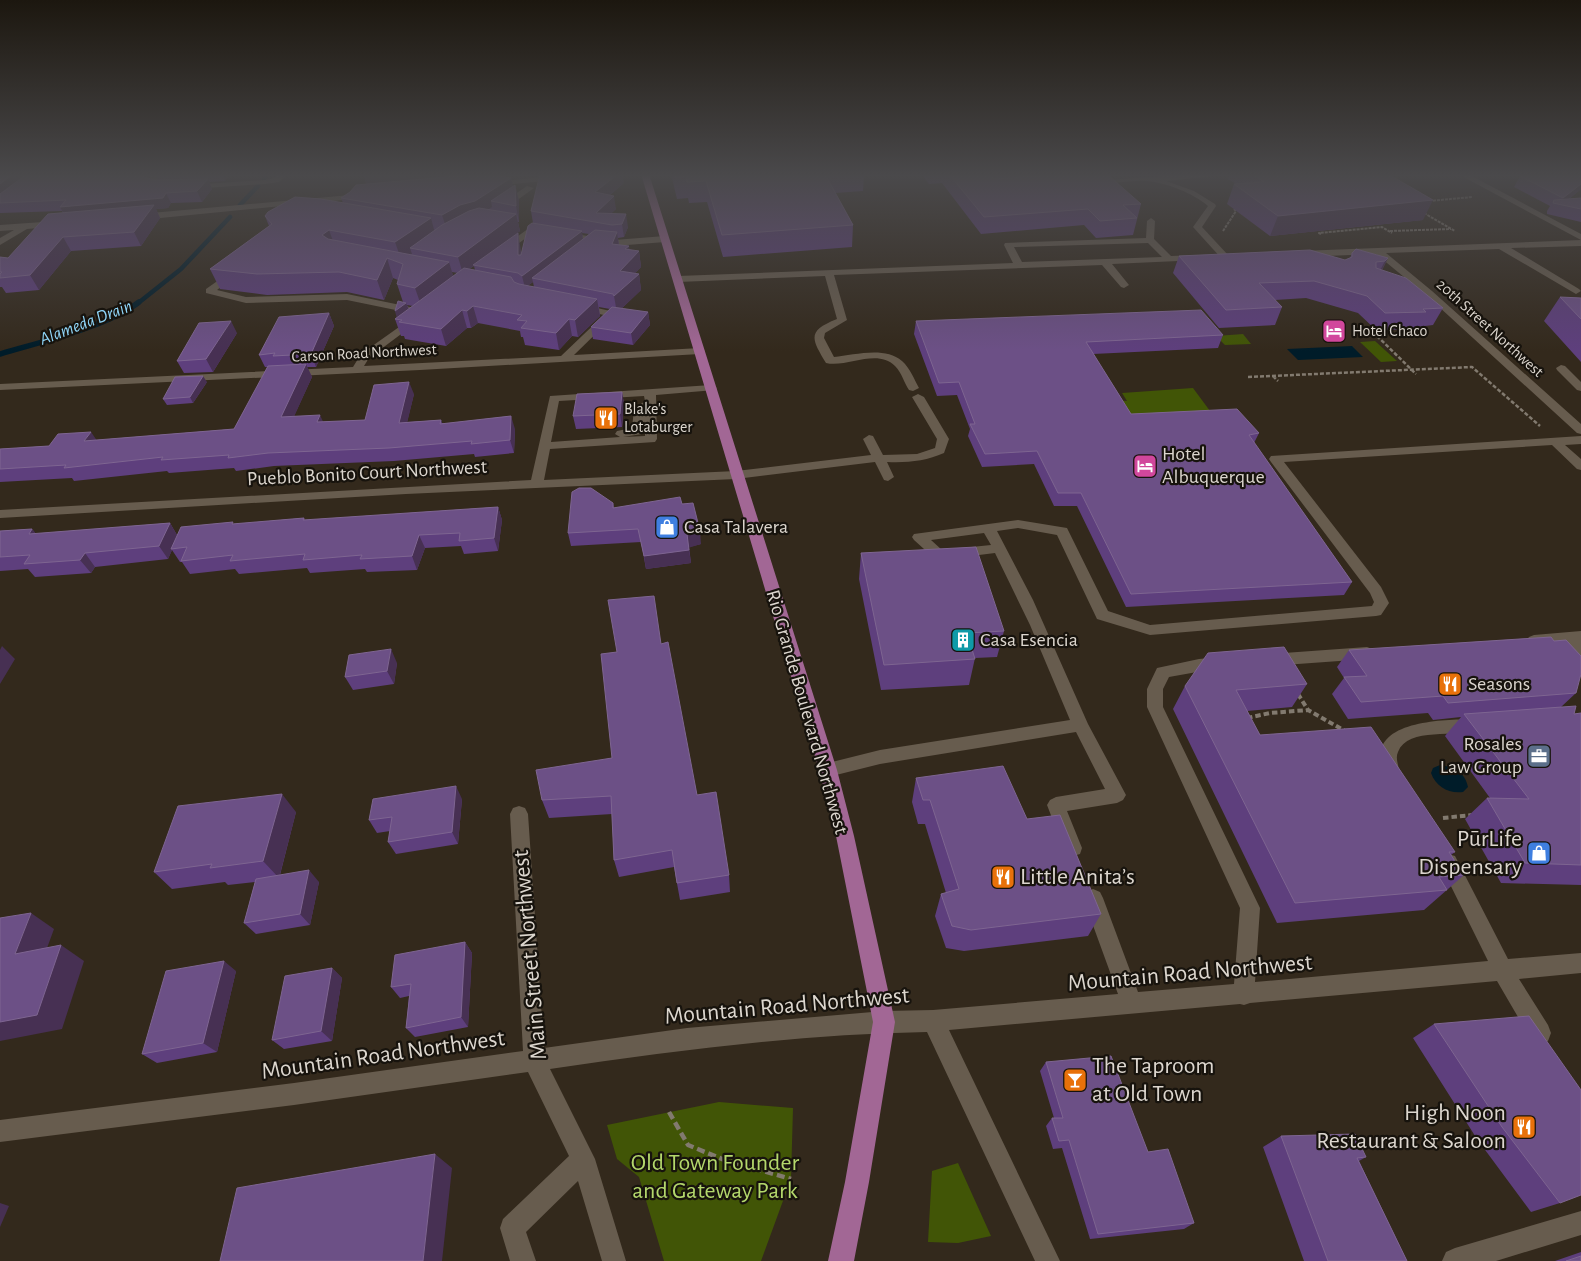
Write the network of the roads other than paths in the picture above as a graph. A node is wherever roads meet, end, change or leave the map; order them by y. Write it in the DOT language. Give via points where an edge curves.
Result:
graph roads {
  1 [pos="14,233"];
  2 [pos="532,233"];
  3 [pos="546,233"];
  4 [pos="663,233"];
  5 [pos="1151,233"];
  6 [pos="1201,233"];
  7 [pos="1150,240"];
  8 [pos="0,242"];
  9 [pos="666,242"];
  10 [pos="1581,243"];
  11 [pos="1501,246"];
  12 [pos="1378,251"];
  13 [pos="495,256"];
  14 [pos="1169,259"];
  15 [pos="1105,262"];
  16 [pos="1308,262"];
  17 [pos="1019,265"];
  18 [pos="240,267"];
  19 [pos="829,273"];
  20 [pos="678,279"];
  21 [pos="1124,285"];
  22 [pos="1413,291"];
  23 [pos="1576,291"];
  24 [pos="1429,293"];
  25 [pos="572,306"];
  26 [pos="700,351"];
  27 [pos="566,358"];
  28 [pos="1561,368"];
  29 [pos="357,370"];
  30 [pos="0,387"];
  31 [pos="711,388"];
  32 [pos="1581,388"];
  33 [pos="650,397"];
  34 [pos="1581,430"];
  35 [pos="869,439"];
  36 [pos="1581,440"];
  37 [pos="1554,441"];
  38 [pos="544,446"];
  39 [pos="879,458"];
  40 [pos="1581,466"];
  41 [pos="736,475"];
  42 [pos="888,477"];
  43 [pos="537,484"];
  44 [pos="0,514"];
  45 [pos="988,528"];
  46 [pos="1000,548"];
  47 [pos="1574,638"];
  48 [pos="1518,642"];
  49 [pos="1378,652"];
  50 [pos="1581,656"];
  51 [pos="1259,660"];
  52 [pos="1239,662"];
  53 [pos="1492,724"];
  54 [pos="1080,725"];
  55 [pos="828,770"];
  56 [pos="1403,790"];
  57 [pos="519,814"];
  58 [pos="1439,848"];
  59 [pos="1081,867"];
  60 [pos="1088,884"];
  61 [pos="1581,964"];
  62 [pos="1503,971"];
  63 [pos="1244,995"];
  64 [pos="1132,1004"];
  65 [pos="932,1021"];
  66 [pos="884,1022"];
  67 [pos="1550,1048"];
  68 [pos="534,1061"];
  69 [pos="0,1130"];
  70 [pos="583,1159"];
  71 [pos="1581,1222"];
  72 [pos="522,1261"];
  73 [pos="614,1261"];
  74 [pos="841,1261"];
  75 [pos="1048,1261"];
  76 [pos="1455,1261"];
  1 -- 8 [label="street"];
  2 -- 13 [label="street"];
  3 -- 9 [label="street" via="588,245 622,249"];
  4 -- 9 [label="main road, Rio Grande Boulevard Northwest"];
  5 -- 7 [label="street"];
  6 -- 14 [label="street" via="1220,257"];
  7 -- 14 [label="street"];
  7 -- 17 [label="street" via="1008,245"];
  9 -- 20 [label="main road, Rio Grande Boulevard Northwest"];
  10 -- 11 [label="street"];
  11 -- 12 [label="street"];
  11 -- 23 [label="street"];
  12 -- 16 [label="street" via="1290,254"];
  12 -- 24 [label="street, 20th Street Northwest"];
  14 -- 15 [label="street"];
  15 -- 17 [label="street"];
  15 -- 21 [label="street"];
  17 -- 19 [label="street"];
  18 -- 29 [label="street" via="210,291 246,300 347,297 424,313 365,356"];
  19 -- 20 [label="street"];
  19 -- 39 [label="street, Pueblo Bonito Court Northwest" via="842,320 820,332 819,338 830,361 866,356 898,362 943,438 940,450 927,456"];
  20 -- 26 [label="main road, Rio Grande Boulevard Northwest"];
  22 -- 24 [label="street"];
  24 -- 34 [label="street, 20th Street Northwest"];
  25 -- 27 [label="street" via="611,314"];
  26 -- 27 [label="street, Carson Road Northwest"];
  26 -- 31 [label="main road, Rio Grande Boulevard Northwest"];
  27 -- 29 [label="street, Carson Road Northwest"];
  28 -- 32 [label="street"];
  29 -- 30 [label="street, Carson Road Northwest"];
  31 -- 33 [label="street"];
  31 -- 41 [label="main road, Rio Grande Boulevard Northwest"];
  33 -- 38 [label="street" via="554,398"];
  33 -- 38 [label="street" via="651,439"];
  35 -- 39 [label="street"];
  36 -- 37 [label="street"];
  37 -- 40 [label="street"];
  37 -- 45 [label="street" via="1275,459 1376,591 1382,603 1376,611 1150,630 1102,615 1062,531 1018,524"];
  38 -- 43 [label="street"];
  39 -- 41 [label="street, Pueblo Bonito Court Northwest"];
  39 -- 42 [label="street"];
  41 -- 43 [label="street, Pueblo Bonito Court Northwest"];
  41 -- 55 [label="main road, Rio Grande Boulevard Northwest"];
  43 -- 44 [label="street, Pueblo Bonito Court Northwest"];
  45 -- 46 [label="street"];
  45 -- 46 [label="street" via="919,537 939,554"];
  46 -- 54 [label="street"];
  47 -- 48 [label="street"];
  47 -- 50 [label="street"];
  49 -- 51 [label="street"];
  52 -- 63 [label="street" via="1163,672 1155,689 1155,707 1250,908"];
  53 -- 56 [label="street" via="1412,730 1396,739 1389,751 1389,760 1392,773"];
  54 -- 55 [label="street" via="880,757"];
  54 -- 59 [label="street" via="1117,795 1056,806"];
  55 -- 66 [label="main road, Rio Grande Boulevard Northwest"];
  57 -- 68 [label="street, Main Street Northwest"];
  58 -- 62 [label="street"];
  60 -- 64 [label="street"];
  61 -- 62 [label="street, Mountain Road Northwest"];
  62 -- 63 [label="street, Mountain Road Northwest"];
  62 -- 67 [label="street"];
  63 -- 64 [label="street, Mountain Road Northwest"];
  64 -- 65 [label="street, Mountain Road Northwest"];
  65 -- 66 [label="street, Mountain Road Northwest"];
  65 -- 75 [label="street"];
  66 -- 68 [label="street, Mountain Road Northwest" via="687,1039"];
  66 -- 74 [label="main road, Rio Grande Boulevard Northwest"];
  68 -- 69 [label="street, Mountain Road Northwest"];
  68 -- 70 [label="street, Main Street Northwest"];
  70 -- 72 [label="street" via="512,1228"];
  70 -- 73 [label="street, Main Street Northwest"];
  71 -- 76 [label="street"];
}
